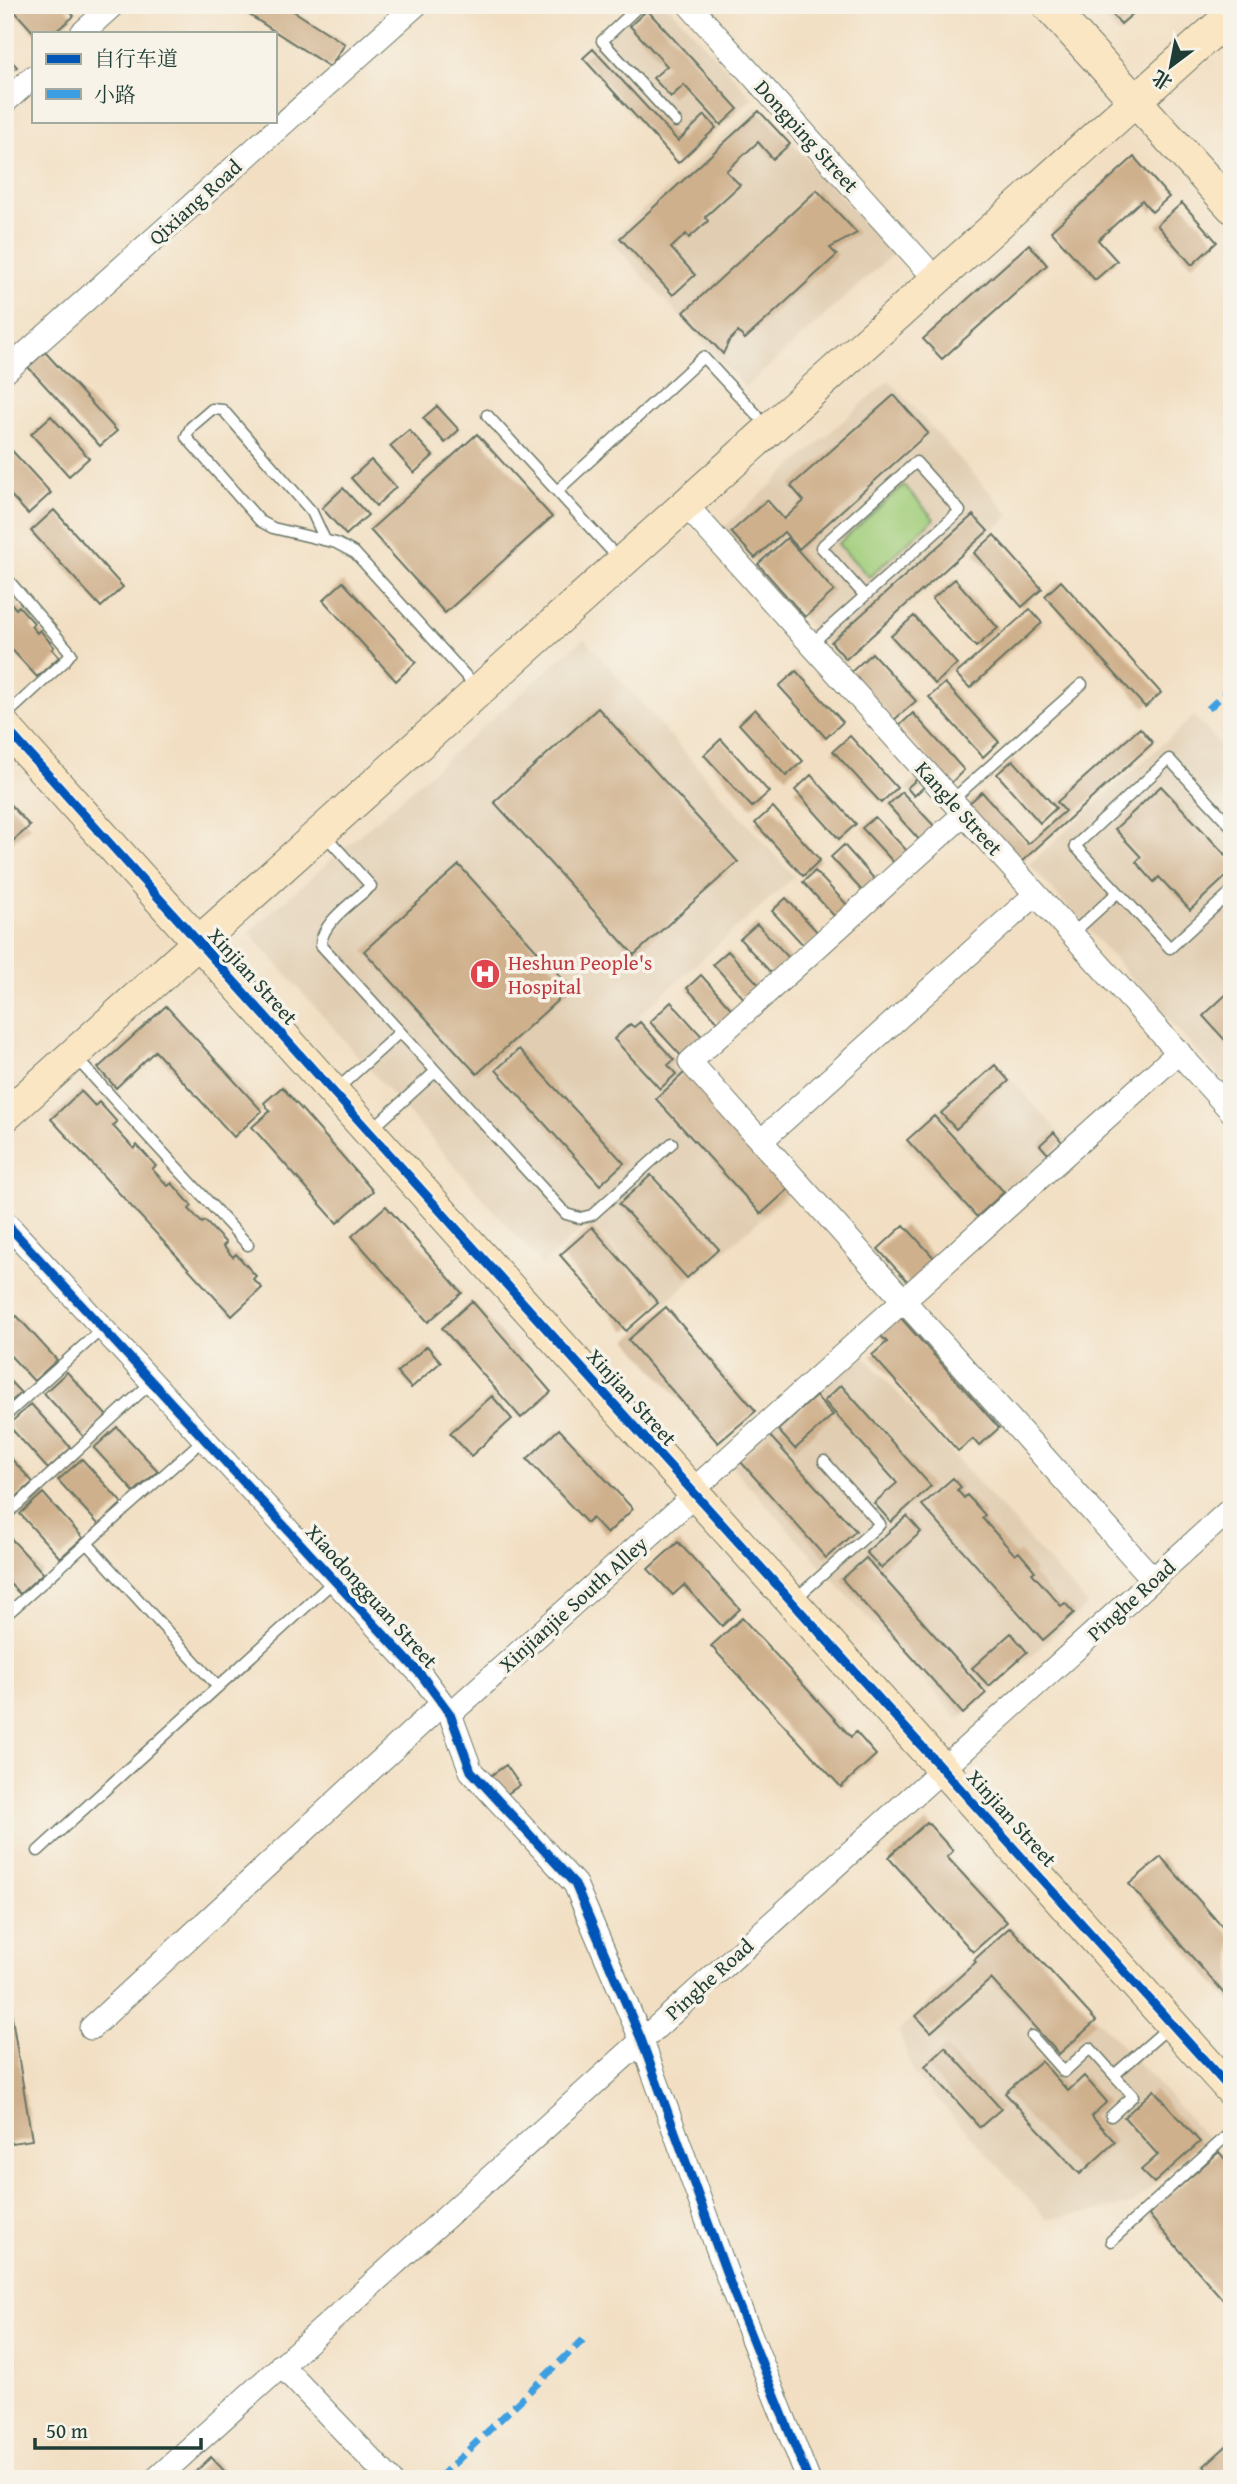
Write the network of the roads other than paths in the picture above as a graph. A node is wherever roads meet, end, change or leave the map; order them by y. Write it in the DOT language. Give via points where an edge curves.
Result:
graph roads {
  1 [pos="113,5"];
  2 [pos="416,5"];
  3 [pos="640,5"];
  4 [pos="689,5"];
  5 [pos="1048,5"];
  6 [pos="1214,5"];
  7 [pos="1232,14"];
  8 [pos="83,32"];
  9 [pos="32,78"];
  10 [pos="1129,94"];
  11 [pos="5,102"];
  12 [pos="676,122"];
  13 [pos="1232,207"];
  14 [pos="924,266"];
  15 [pos="5,372"];
  16 [pos="487,415"];
  17 [pos="757,415"];
  18 [pos="557,491"];
  19 [pos="685,504"];
  20 [pos="325,540"];
  21 [pos="609,548"];
  22 [pos="9,581"];
  23 [pos="865,596"];
  24 [pos="811,644"];
  25 [pos="473,683"];
  26 [pos="1082,684"];
  27 [pos="5,716"];
  28 [pos="5,727"];
  29 [pos="958,807"];
  30 [pos="1232,827"];
  31 [pos="321,832"];
  32 [pos="1232,891"];
  33 [pos="1118,892"];
  34 [pos="1036,894"];
  35 [pos="1072,934"];
  36 [pos="192,935"];
  37 [pos="400,1032"];
  38 [pos="1179,1052"];
  39 [pos="73,1055"];
  40 [pos="436,1071"];
  41 [pos="5,1091"];
  42 [pos="334,1092"];
  43 [pos="1232,1112"];
  44 [pos="5,1116"];
  45 [pos="369,1131"];
  46 [pos="761,1141"];
  47 [pos="672,1143"];
  48 [pos="5,1222"];
  49 [pos="248,1245"];
  50 [pos="904,1300"];
  51 [pos="103,1328"];
  52 [pos="152,1382"];
  53 [pos="5,1416"];
  54 [pos="204,1439"];
  55 [pos="824,1461"];
  56 [pos="694,1492"];
  57 [pos="1232,1508"];
  58 [pos="5,1516"];
  59 [pos="87,1543"];
  60 [pos="1153,1579"];
  61 [pos="334,1581"];
  62 [pos="793,1601"];
  63 [pos="5,1616"];
  64 [pos="218,1687"];
  65 [pos="446,1709"];
  66 [pos="944,1769"];
  67 [pos="38,1852"];
  68 [pos="1173,2023"];
  69 [pos="91,2028"];
  70 [pos="1032,2036"];
  71 [pos="641,2039"];
  72 [pos="1114,2075"];
  73 [pos="1232,2091"];
  74 [pos="1111,2116"];
  75 [pos="1232,2131"];
  76 [pos="1111,2241"];
  77 [pos="281,2365"];
  78 [pos="156,2479"];
  79 [pos="390,2479"];
  80 [pos="808,2479"];
  1 -- 8 [label="street"];
  2 -- 15 [label="street, Qixiang Road"];
  3 -- 12 [label="lane" via="601,41"];
  4 -- 14 [label="street, Dongping Street"];
  5 -- 10 [label="main road"];
  6 -- 10 [label="main road"];
  7 -- 10 [label="main road"];
  9 -- 11 [label="street"];
  10 -- 13 [label="main road"];
  10 -- 14 [label="main road"];
  10 -- 19 [label="main road"];
  14 -- 17 [label="main road"];
  16 -- 18 [label="lane"];
  17 -- 18 [label="lane" via="703,357"];
  17 -- 21 [label="main road"];
  18 -- 21 [label="lane"];
  19 -- 24 [label="street, Kangle Street"];
  19 -- 25 [label="main road"];
  20 -- 20 [label="lane" via="260,521 186,437 191,427 212,409 223,410 312,512"];
  20 -- 25 [label="lane" via="355,553"];
  21 -- 25 [label="main road"];
  22 -- 27 [label="lane" via="71,653"];
  23 -- 23 [label="lane" via="960,511 916,462 821,547"];
  23 -- 24 [label="lane"];
  24 -- 29 [label="street, Kangle Street"];
  25 -- 31 [label="main road"];
  25 -- 36 [label="main road"];
  26 -- 29 [label="lane"];
  28 -- 36 [label="main road, Xinjian Street"];
  29 -- 34 [label="street, Kangle Street"];
  29 -- 46 [label="street" via="690,1062"];
  30 -- 33 [label="lane" via="1169,759 1075,846"];
  31 -- 36 [label="main road"];
  31 -- 37 [label="lane" via="371,886 327,926 321,945"];
  32 -- 33 [label="lane" via="1170,948"];
  33 -- 35 [label="lane"];
  34 -- 35 [label="street, Kangle Street"];
  34 -- 46 [label="street"];
  35 -- 38 [label="street, Kangle Street"];
  36 -- 39 [label="main road"];
  36 -- 41 [label="main road"];
  36 -- 42 [label="main road, Xinjian Street"];
  37 -- 40 [label="lane"];
  37 -- 42 [label="lane"];
  38 -- 43 [label="street, Kangle Street"];
  38 -- 50 [label="street, Xinjianjie South Alley"];
  39 -- 44 [label="main road"];
  39 -- 49 [label="lane"];
  40 -- 45 [label="lane"];
  40 -- 47 [label="lane" via="566,1214 592,1215"];
  42 -- 45 [label="main road, Xinjian Street"];
  45 -- 56 [label="main road, Xinjian Street"];
  46 -- 50 [label="street"];
  48 -- 51 [label="street, Xiaodongguan Street"];
  50 -- 56 [label="street, Xinjianjie South Alley"];
  50 -- 60 [label="street"];
  51 -- 52 [label="street, Xiaodongguan Street"];
  51 -- 53 [label="lane"];
  52 -- 54 [label="street, Xiaodongguan Street"];
  52 -- 58 [label="lane"];
  54 -- 59 [label="lane"];
  54 -- 61 [label="street, Xiaodongguan Street"];
  55 -- 62 [label="lane" via="880,1524"];
  56 -- 62 [label="main road, Xinjian Street"];
  56 -- 65 [label="street, Xinjianjie South Alley"];
  57 -- 60 [label="street, Pinghe Road"];
  59 -- 63 [label="lane"];
  59 -- 64 [label="lane"];
  60 -- 66 [label="street, Pinghe Road"];
  61 -- 64 [label="lane"];
  61 -- 65 [label="street, Xiaodongguan Street" via="422,1676"];
  62 -- 66 [label="main road, Xinjian Street"];
  64 -- 67 [label="lane"];
  65 -- 69 [label="street, Xinjianjie South Alley"];
  65 -- 71 [label="street, Xiaodongguan Street" via="471,1770 576,1884"];
  66 -- 68 [label="main road, Xinjian Street"];
  66 -- 71 [label="street, Pinghe Road"];
  68 -- 72 [label="lane"];
  68 -- 73 [label="main road, Xinjian Street"];
  70 -- 72 [label="lane" via="1064,2072 1090,2048"];
  71 -- 77 [label="street, Pinghe Road"];
  71 -- 80 [label="street, Xiaodongguan Street"];
  72 -- 74 [label="lane" via="1133,2096"];
  75 -- 76 [label="lane"];
  77 -- 78 [label="street, Pinghe Road"];
  77 -- 79 [label="street"];
}
